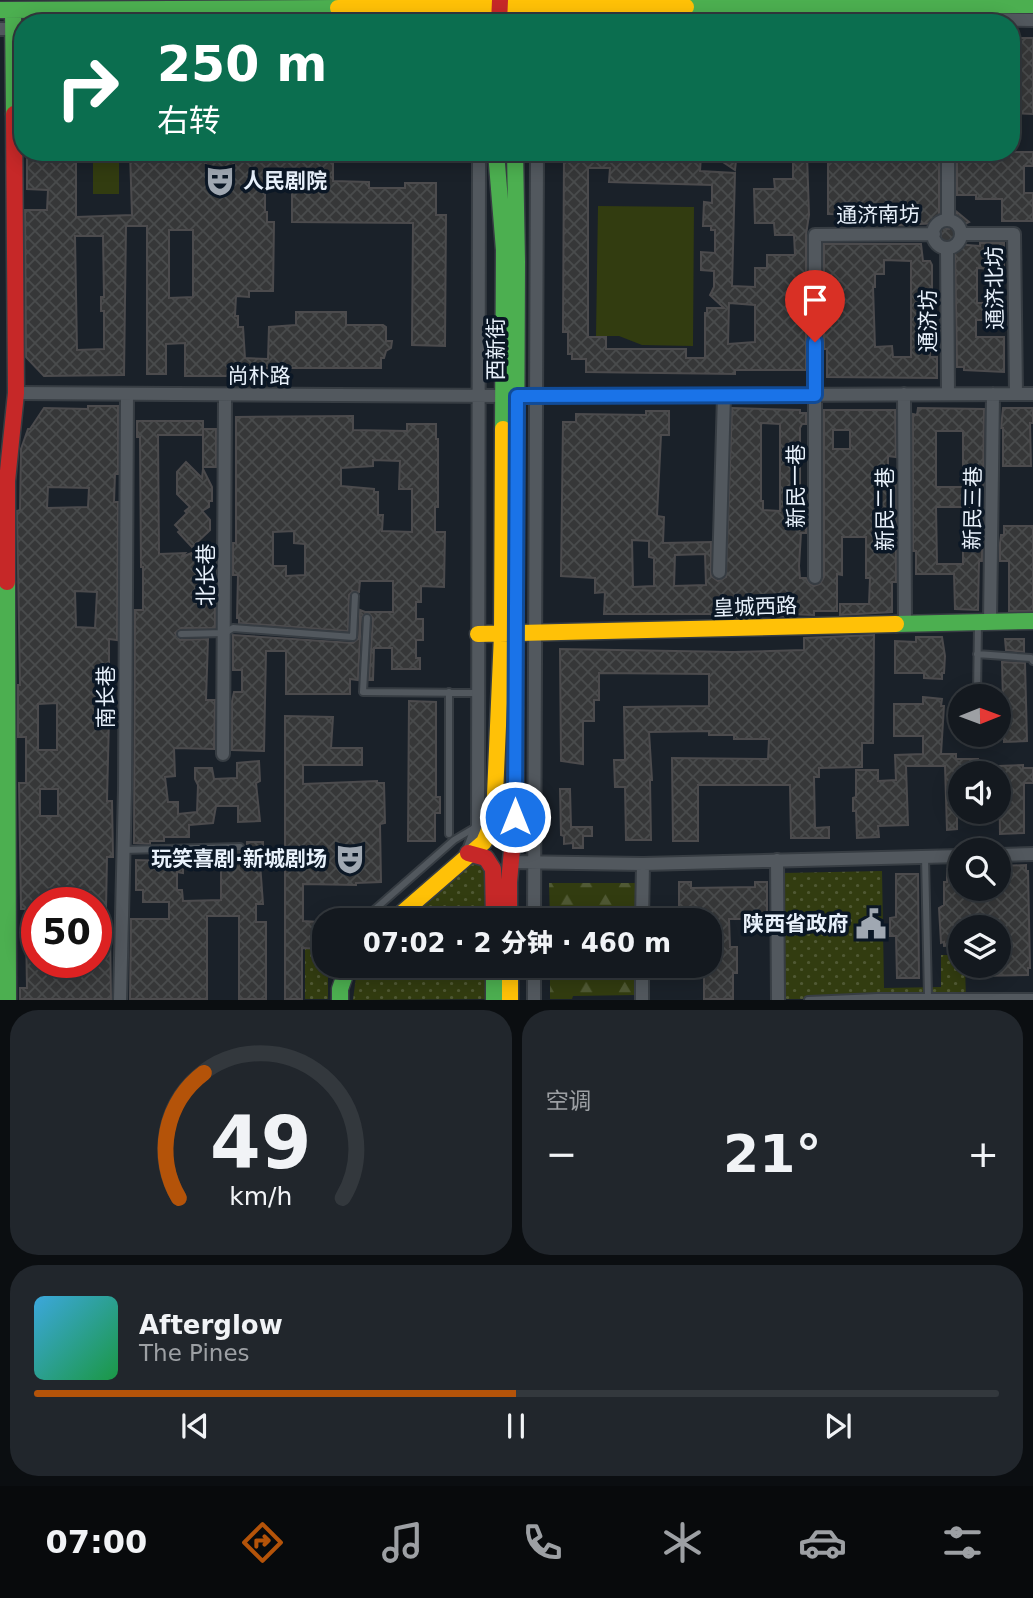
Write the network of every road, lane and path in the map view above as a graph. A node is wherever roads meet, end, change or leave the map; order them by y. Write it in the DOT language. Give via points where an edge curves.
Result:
graph roads {
  1 [pos="1033,5"];
  2 [pos="7,10"];
  3 [pos="481,10"];
  4 [pos="499,10"];
  5 [pos="519,10"];
  6 [pos="538,10"];
  7 [pos="866,14"];
  8 [pos="956,14"];
  9 [pos="12,29"];
  10 [pos="479,161"];
  11 [pos="497,161"];
  12 [pos="515,161"];
  13 [pos="537,161"];
  14 [pos="947,161"];
  15 [pos="7,214"];
  16 [pos="948,220"];
  17 [pos="934,234"];
  18 [pos="961,234"];
  19 [pos="947,248"];
  20 [pos="16,393"];
  21 [pos="904,394"];
  22 [pos="948,394"];
  23 [pos="993,394"];
  24 [pos="1016,394"];
  25 [pos="1033,394"];
  26 [pos="127,395"];
  27 [pos="724,395"];
  28 [pos="815,395"];
  29 [pos="225,396"];
  30 [pos="479,396"];
  31 [pos="510,396"];
  32 [pos="535,396"];
  33 [pos="4,481"];
  34 [pos="719,572"];
  35 [pos="815,578"];
  36 [pos="3,583"];
  37 [pos="355,596"];
  38 [pos="367,618"];
  39 [pos="1033,621"];
  40 [pos="984,623"];
  41 [pos="905,624"];
  42 [pos="225,633"];
  43 [pos="181,634"];
  44 [pos="478,634"];
  45 [pos="509,634"];
  46 [pos="535,634"];
  47 [pos="977,654"];
  48 [pos="1033,661"];
  49 [pos="977,684"];
  50 [pos="449,692"];
  51 [pos="478,692"];
  52 [pos="223,754"];
  53 [pos="515,817"];
  54 [pos="478,827"];
  55 [pos="449,834"];
  56 [pos="240,847"];
  57 [pos="123,850"];
  58 [pos="468,853"];
  59 [pos="1033,854"];
  60 [pos="1011,855"];
  61 [pos="948,856"];
  62 [pos="925,857"];
  63 [pos="777,860"];
  64 [pos="511,862"];
  65 [pos="534,863"];
  66 [pos="643,864"];
  67 [pos="501,881"];
  68 [pos="376,908"];
  69 [pos="407,908"];
  70 [pos="496,908"];
  71 [pos="507,908"];
  72 [pos="534,908"];
  73 [pos="642,908"];
  74 [pos="344,978"];
  75 [pos="494,978"];
  76 [pos="510,978"];
  77 [pos="534,978"];
  78 [pos="642,978"];
  79 [pos="928,997"];
  80 [pos="1033,997"];
  81 [pos="8,999"];
  82 [pos="120,999"];
  83 [pos="340,999"];
  84 [pos="494,999"];
  85 [pos="510,999"];
  86 [pos="534,999"];
  87 [pos="642,999"];
  88 [pos="778,999"];
  89 [pos="807,999"];
  1 -- 8 [label="main road"];
  2 -- 3 [label="main road"];
  2 -- 9 [label="main road"];
  3 -- 4 [label="main road"];
  4 -- 5 [label="main road"];
  5 -- 6 [label="main road"];
  6 -- 7 [label="main road"];
  9 -- 15 [label="main road"];
  10 -- 30 [label="street"];
  11 -- 31 [label="main road, 西新街"];
  12 -- 31 [label="main road, 西新街"];
  13 -- 32 [label="street"];
  14 -- 16 [label="street"];
  15 -- 20 [label="main road"];
  16 -- 17 [label="street" via="937,224"];
  16 -- 18 [label="street" via="957,224"];
  17 -- 19 [label="street" via="937,244"];
  17 -- 28 [label="street, 通济南坊" via="815,235"];
  18 -- 19 [label="street" via="957,244"];
  18 -- 24 [label="street, 通济北坊" via="1014,234"];
  19 -- 22 [label="street, 通济坊"];
  20 -- 26 [label="street, 尚朴路"];
  20 -- 33 [label="main road"];
  21 -- 22 [label="street, 尚朴路"];
  21 -- 28 [label="street, 尚朴路"];
  21 -- 41 [label="street, 新民二巷"];
  22 -- 23 [label="street, 尚朴路"];
  23 -- 24 [label="street, 尚朴路"];
  23 -- 40 [label="street, 新民三巷"];
  24 -- 25 [label="street, 尚朴路"];
  26 -- 29 [label="street, 尚朴路"];
  26 -- 57 [label="street, 南长巷"];
  27 -- 28 [label="street, 尚朴路"];
  27 -- 32 [label="street, 尚朴路"];
  27 -- 34 [label="street"];
  28 -- 35 [label="street, 新民一巷"];
  29 -- 30 [label="street, 尚朴路"];
  29 -- 42 [label="street, 北长巷"];
  30 -- 31 [label="street, 尚朴路"];
  30 -- 44 [label="street"];
  31 -- 32 [label="street, 尚朴路"];
  31 -- 45 [label="main road, 西新街"];
  32 -- 46 [label="street"];
  33 -- 36 [label="main road"];
  36 -- 81 [label="main road"];
  37 -- 42 [label="lane" via="354,638 233,628"];
  38 -- 50 [label="lane" via="363,692"];
  39 -- 40 [label="main road, 皇城西路"];
  40 -- 41 [label="main road, 皇城西路"];
  40 -- 47 [label="lane"];
  41 -- 46 [label="main road, 皇城西路"];
  42 -- 43 [label="lane"];
  42 -- 52 [label="street, 北长巷"];
  44 -- 45 [label="main road, 皇城西路"];
  44 -- 51 [label="street"];
  45 -- 46 [label="main road, 皇城西路"];
  45 -- 53 [label="main road, 西新街"];
  45 -- 58 [label="main road, 西新街" via="494,818 484,842"];
  46 -- 65 [label="street"];
  47 -- 48 [label="lane"];
  47 -- 49 [label="lane"];
  50 -- 51 [label="lane"];
  50 -- 55 [label="lane"];
  51 -- 54 [label="street"];
  53 -- 64 [label="main road, 西新街"];
  53 -- 67 [label="main road"];
  54 -- 58 [label="street"];
  54 -- 68 [label="lane" via="454,840"];
  56 -- 57 [label="lane"];
  57 -- 82 [label="street, 南长巷"];
  58 -- 67 [label="main road" via="488,860"];
  58 -- 69 [label="main road, 西新街"];
  59 -- 60 [label="street"];
  61 -- 62 [label="street"];
  62 -- 63 [label="street"];
  62 -- 79 [label="lane"];
  63 -- 66 [label="street"];
  63 -- 88 [label="street"];
  64 -- 65 [label="street"];
  64 -- 67 [label="main road, 西新街"];
  65 -- 66 [label="street"];
  65 -- 72 [label="street"];
  66 -- 73 [label="street"];
  67 -- 70 [label="main road"];
  67 -- 71 [label="main road"];
  74 -- 83 [label="main road"];
  75 -- 84 [label="main road"];
  76 -- 85 [label="main road"];
  77 -- 86 [label="street"];
  78 -- 87 [label="street"];
  79 -- 80 [label="lane"];
  79 -- 89 [label="lane"];
}
